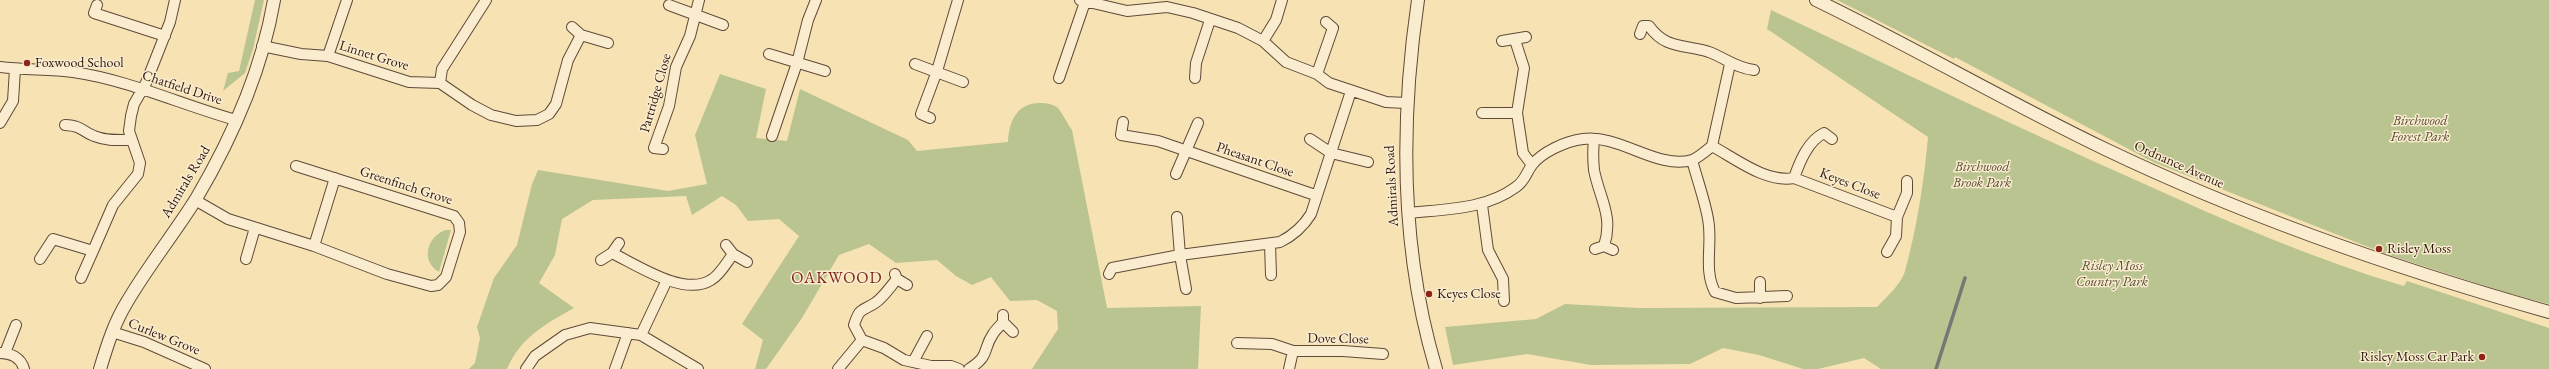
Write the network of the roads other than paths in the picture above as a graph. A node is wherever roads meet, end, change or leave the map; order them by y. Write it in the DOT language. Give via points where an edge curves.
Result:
graph roads {
  1 [pos="175,0"];
  2 [pos="274,0"];
  3 [pos="347,0"];
  4 [pos="486,0"];
  5 [pos="699,0"];
  6 [pos="816,0"];
  7 [pos="958,0"];
  8 [pos="1282,0"];
  9 [pos="1418,0"];
  10 [pos="1816,0"];
  11 [pos="1082,1"];
  12 [pos="1150,4"];
  13 [pos="97,5"];
  14 [pos="670,5"];
  15 [pos="695,15"];
  16 [pos="1210,20"];
  17 [pos="1326,22"];
  18 [pos="723,25"];
  19 [pos="572,27"];
  20 [pos="1640,34"];
  21 [pos="581,35"];
  22 [pos="165,36"];
  23 [pos="1526,37"];
  24 [pos="1515,40"];
  25 [pos="1263,41"];
  26 [pos="1502,41"];
  27 [pos="608,43"];
  28 [pos="262,46"];
  29 [pos="769,54"];
  30 [pos="328,56"];
  31 [pos="797,63"];
  32 [pos="915,64"];
  33 [pos="1730,64"];
  34 [pos="0,66"];
  35 [pos="15,69"];
  36 [pos="1754,70"];
  37 [pos="825,71"];
  38 [pos="937,71"];
  39 [pos="1317,74"];
  40 [pos="1195,78"];
  41 [pos="1049,81"];
  42 [pos="963,82"];
  43 [pos="440,83"];
  44 [pos="143,89"];
  45 [pos="1351,91"];
  46 [pos="1406,103"];
  47 [pos="1482,113"];
  48 [pos="1517,113"];
  49 [pos="930,118"];
  50 [pos="236,120"];
  51 [pos="1123,122"];
  52 [pos="0,123"];
  53 [pos="1198,123"];
  54 [pos="65,125"];
  55 [pos="772,136"];
  56 [pos="1310,138"];
  57 [pos="1594,139"];
  58 [pos="1832,139"];
  59 [pos="132,140"];
  60 [pos="1712,146"];
  61 [pos="663,149"];
  62 [pos="1186,151"];
  63 [pos="1331,153"];
  64 [pos="1692,160"];
  65 [pos="1368,162"];
  66 [pos="1532,165"];
  67 [pos="296,166"];
  68 [pos="1176,174"];
  69 [pos="335,178"];
  70 [pos="1794,178"];
  71 [pos="1907,181"];
  72 [pos="1315,195"];
  73 [pos="195,200"];
  74 [pos="1482,205"];
  75 [pos="1408,213"];
  76 [pos="1177,217"];
  77 [pos="1897,217"];
  78 [pos="255,228"];
  79 [pos="619,242"];
  80 [pos="1270,244"];
  81 [pos="726,245"];
  82 [pos="314,246"];
  83 [pos="1604,248"];
  84 [pos="93,251"];
  85 [pos="1887,252"];
  86 [pos="612,253"];
  87 [pos="733,254"];
  88 [pos="1180,255"];
  89 [pos="40,259"];
  90 [pos="246,260"];
  91 [pos="601,260"];
  92 [pos="747,262"];
  93 [pos="1109,274"];
  94 [pos="1271,275"];
  95 [pos="81,278"];
  96 [pos="667,280"];
  97 [pos="1760,282"];
  98 [pos="907,285"];
  99 [pos="1186,289"];
  100 [pos="1787,296"];
  101 [pos="1760,298"];
  102 [pos="1504,301"];
  103 [pos="2549,312"];
  104 [pos="16,325"];
  105 [pos="112,332"];
  106 [pos="1013,332"];
  107 [pos="628,333"];
  108 [pos="641,335"];
  109 [pos="927,336"];
  110 [pos="862,340"];
  111 [pos="1237,343"];
  112 [pos="1292,352"];
  113 [pos="3,353"];
  114 [pos="1383,354"];
  115 [pos="913,362"];
  116 [pos="24,369"];
  117 [pos="100,369"];
  118 [pos="204,369"];
  119 [pos="526,369"];
  120 [pos="615,369"];
  121 [pos="698,369"];
  122 [pos="838,369"];
  123 [pos="959,369"];
  124 [pos="969,369"];
  125 [pos="1289,369"];
  126 [pos="1436,369"];
  1 -- 22 [label="street"];
  2 -- 28 [label="street, Admirals Road"];
  3 -- 30 [label="street"];
  4 -- 43 [label="street" via="442,69"];
  5 -- 15 [label="street, Partridge Close"];
  6 -- 31 [label="street"];
  7 -- 38 [label="street"];
  8 -- 25 [label="street" via="1276,20"];
  9 -- 46 [label="street, Admirals Road"];
  10 -- 103 [label="street, Ordnance Avenue" via="1862,22 2028,112 2176,182 2278,224 2380,260"];
  11 -- 12 [label="street" via="1127,11"];
  11 -- 41 [label="street" via="1061,79"];
  12 -- 16 [label="street" via="1193,13"];
  13 -- 22 [label="street" via="94,13"];
  14 -- 15 [label="street"];
  15 -- 18 [label="street"];
  15 -- 61 [label="street, Partridge Close" via="690,36 676,67 669,106 654,148"];
  16 -- 25 [label="street" via="1238,28"];
  16 -- 40 [label="street" via="1196,63"];
  17 -- 39 [label="street" via="1333,28"];
  19 -- 21 [label="street"];
  20 -- 33 [label="street" via="1643,26 1649,26 1665,41 1677,47 1709,52"];
  21 -- 27 [label="street"];
  21 -- 43 [label="street" via="568,60 556,104 549,114 537,120 516,121 491,115"];
  22 -- 44 [label="street"];
  23 -- 24 [label="street"];
  24 -- 26 [label="street"];
  24 -- 48 [label="street" via="1524,68"];
  25 -- 39 [label="street" via="1286,62"];
  28 -- 30 [label="street, Linnet Grove" via="301,54"];
  28 -- 50 [label="street, Admirals Road" via="252,82"];
  29 -- 31 [label="street"];
  30 -- 43 [label="street, Linnet Grove" via="409,82"];
  31 -- 37 [label="street"];
  31 -- 55 [label="street"];
  32 -- 38 [label="street"];
  33 -- 36 [label="street"];
  33 -- 60 [label="street"];
  34 -- 35 [label="street, Chatfield Drive"];
  35 -- 44 [label="street, Chatfield Drive" via="74,72"];
  35 -- 52 [label="street" via="12,101"];
  38 -- 42 [label="street"];
  38 -- 49 [label="street" via="922,114"];
  39 -- 45 [label="street" via="1329,83"];
  44 -- 50 [label="street, Chatfield Drive" via="178,103"];
  44 -- 59 [label="street" via="131,116 129,131"];
  45 -- 46 [label="street" via="1386,102"];
  45 -- 63 [label="street"];
  46 -- 75 [label="street, Admirals Road"];
  47 -- 48 [label="street"];
  48 -- 66 [label="street" via="1523,153"];
  50 -- 73 [label="street, Admirals Road"];
  51 -- 62 [label="street, Pheasant Close" via="1121,135 1158,141"];
  53 -- 62 [label="street"];
  54 -- 59 [label="street" via="78,126 93,136"];
  56 -- 63 [label="street"];
  57 -- 64 [label="street" via="1608,140 1672,162"];
  57 -- 66 [label="street" via="1576,140 1561,145"];
  57 -- 83 [label="street" via="1594,171 1607,211 1608,236"];
  58 -- 70 [label="street" via="1824,133 1817,136 1800,161"];
  59 -- 84 [label="street" via="140,163 138,174 113,205"];
  60 -- 64 [label="street"];
  60 -- 70 [label="street, Keyes Close" via="1768,175 1782,180"];
  62 -- 68 [label="street"];
  62 -- 72 [label="street, Pheasant Close"];
  63 -- 65 [label="street"];
  63 -- 72 [label="street"];
  64 -- 101 [label="street" via="1708,219 1710,283 1715,292 1721,295"];
  66 -- 74 [label="street" via="1525,179 1516,187"];
  67 -- 69 [label="street, Greenfinch Grove"];
  69 -- 82 [label="street"];
  69 -- 82 [label="street, Greenfinch Grove" via="454,216 460,227 454,253 446,277 438,285 431,286 387,274"];
  70 -- 77 [label="street, Keyes Close"];
  71 -- 77 [label="street" via="1907,193"];
  72 -- 80 [label="street" via="1311,214 1304,226 1291,237"];
  73 -- 78 [label="street, Greenfinch Grove" via="220,215"];
  73 -- 105 [label="street, Admirals Road" via="127,301"];
  74 -- 75 [label="street"];
  74 -- 102 [label="street" via="1488,250 1503,279"];
  75 -- 126 [label="street, Admirals Road" via="1420,306"];
  76 -- 88 [label="street"];
  77 -- 85 [label="street" via="1896,236"];
  78 -- 82 [label="street, Greenfinch Grove"];
  78 -- 90 [label="street"];
  79 -- 86 [label="street"];
  80 -- 88 [label="street"];
  80 -- 94 [label="street"];
  81 -- 87 [label="street"];
  84 -- 89 [label="street" via="53,239"];
  84 -- 95 [label="street"];
  86 -- 91 [label="street"];
  86 -- 96 [label="street"];
  87 -- 92 [label="street"];
  87 -- 96 [label="street" via="712,280 694,286"];
  88 -- 93 [label="street" via="1112,268"];
  88 -- 99 [label="street"];
  96 -- 108 [label="street"];
  97 -- 101 [label="street"];
  98 -- 110 [label="street" via="896,276 875,303 858,314 854,325"];
  100 -- 101 [label="street"];
  104 -- 113 [label="street"];
  105 -- 117 [label="street, Admirals Road"];
  105 -- 118 [label="street, Curlew Grove" via="144,342"];
  106 -- 124 [label="street" via="1003,318 992,335 987,351 979,362"];
  107 -- 108 [label="street"];
  107 -- 119 [label="street" via="590,328 565,335 535,356"];
  107 -- 120 [label="street"];
  108 -- 121 [label="street"];
  109 -- 115 [label="street"];
  110 -- 115 [label="street"];
  110 -- 122 [label="street"];
  111 -- 112 [label="street, Dove Close" via="1272,344"];
  112 -- 114 [label="street, Dove Close" via="1343,351"];
  112 -- 125 [label="street, Dove Close"];
  113 -- 116 [label="street" via="12,355 23,364"];
  115 -- 123 [label="street"];
}
